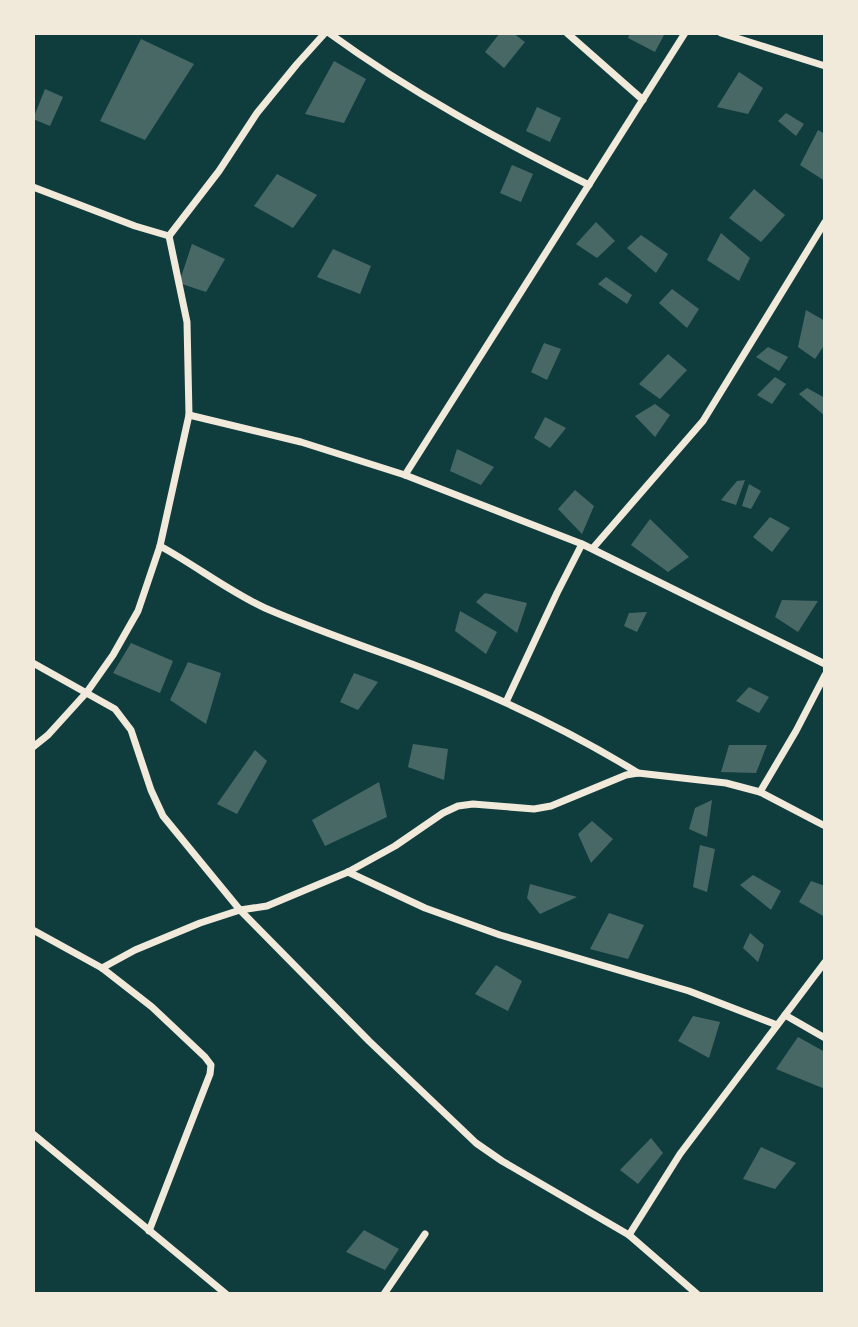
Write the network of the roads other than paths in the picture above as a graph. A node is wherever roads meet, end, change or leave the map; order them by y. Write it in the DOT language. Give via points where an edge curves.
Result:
graph roads {
  1 [pos="327,33"];
  2 [pos="567,33"];
  3 [pos="685,33"];
  4 [pos="721,33"];
  5 [pos="825,65"];
  6 [pos="643,100"];
  7 [pos="589,185"];
  8 [pos="33,187"];
  9 [pos="825,222"];
  10 [pos="169,236"];
  11 [pos="189,415"];
  12 [pos="405,475"];
  13 [pos="582,544"];
  14 [pos="160,546"];
  15 [pos="593,548"];
  16 [pos="33,663"];
  17 [pos="825,664"];
  18 [pos="825,675"];
  19 [pos="87,692"];
  20 [pos="506,702"];
  21 [pos="33,747"];
  22 [pos="638,773"];
  23 [pos="760,792"];
  24 [pos="825,827"];
  25 [pos="348,872"];
  26 [pos="240,910"];
  27 [pos="33,930"];
  28 [pos="825,962"];
  29 [pos="102,968"];
  30 [pos="785,1015"];
  31 [pos="777,1026"];
  32 [pos="825,1038"];
  33 [pos="33,1134"];
  34 [pos="149,1231"];
  35 [pos="425,1234"];
  36 [pos="629,1235"];
  37 [pos="226,1294"];
  38 [pos="384,1294"];
  39 [pos="697,1294"];
  1 -- 7 [label="street" via="510,146"];
  1 -- 10 [label="street" via="257,113"];
  2 -- 6 [label="street"];
  3 -- 6 [label="street"];
  4 -- 5 [label="street"];
  6 -- 7 [label="street"];
  7 -- 12 [label="street"];
  8 -- 10 [label="street"];
  9 -- 15 [label="street" via="703,421"];
  10 -- 11 [label="street" via="187,322"];
  11 -- 12 [label="street" via="301,442"];
  11 -- 14 [label="street"];
  12 -- 13 [label="street"];
  13 -- 15 [label="street"];
  13 -- 20 [label="street"];
  14 -- 19 [label="street" via="138,611"];
  14 -- 20 [label="street" via="262,606"];
  15 -- 17 [label="street"];
  16 -- 19 [label="street"];
  18 -- 23 [label="street"];
  19 -- 21 [label="street"];
  19 -- 26 [label="street" via="125,719 163,816"];
  20 -- 22 [label="street"];
  22 -- 23 [label="street" via="726,783"];
  22 -- 25 [label="street" via="551,806 458,806"];
  23 -- 24 [label="street"];
  25 -- 26 [label="street" via="267,906"];
  25 -- 31 [label="street" via="425,908 689,991"];
  26 -- 29 [label="street" via="135,950"];
  26 -- 36 [label="street" via="476,1143"];
  27 -- 29 [label="street"];
  28 -- 30 [label="street"];
  29 -- 34 [label="street" via="152,1007 211,1065"];
  30 -- 31 [label="street"];
  30 -- 32 [label="street"];
  31 -- 36 [label="street" via="680,1154"];
  33 -- 34 [label="street"];
  34 -- 37 [label="street"];
  35 -- 38 [label="street"];
  36 -- 39 [label="street"];
}
